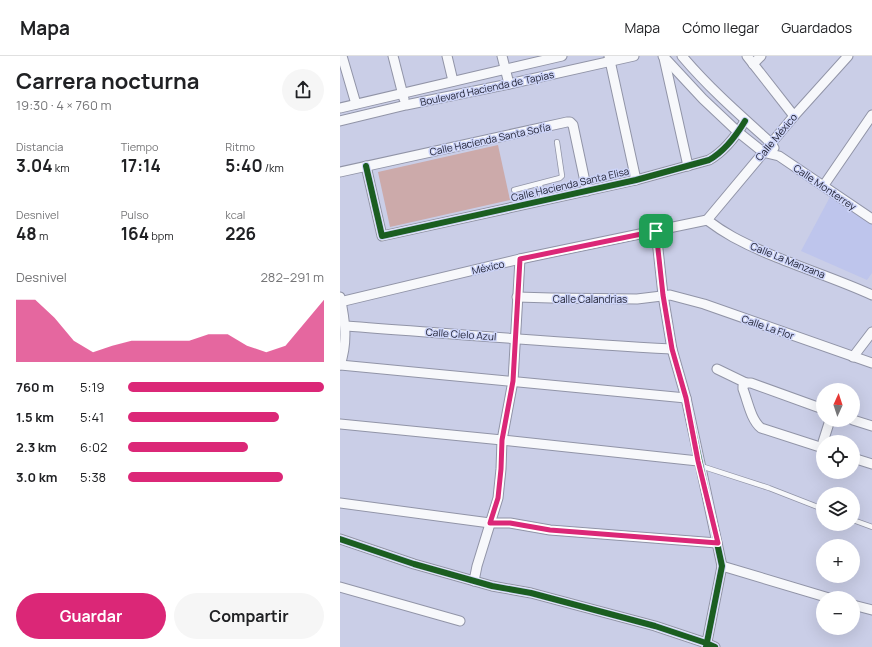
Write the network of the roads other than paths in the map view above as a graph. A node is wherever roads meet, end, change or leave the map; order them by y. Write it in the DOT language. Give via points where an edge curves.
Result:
graph roads {
  1 [pos="342,56"];
  2 [pos="393,56"];
  3 [pos="447,56"];
  4 [pos="502,56"];
  5 [pos="559,56"];
  6 [pos="634,56"];
  7 [pos="664,56"];
  8 [pos="682,56"];
  9 [pos="747,56"];
  10 [pos="761,56"];
  11 [pos="848,56"];
  12 [pos="609,58"];
  13 [pos="753,64"];
  14 [pos="505,69"];
  15 [pos="453,81"];
  16 [pos="509,84"];
  17 [pos="403,93"];
  18 [pos="356,104"];
  19 [pos="406,105"];
  20 [pos="340,108"];
  21 [pos="872,115"];
  22 [pos="794,116"];
  23 [pos="340,121"];
  24 [pos="745,121"];
  25 [pos="738,132"];
  26 [pos="557,142"];
  27 [pos="771,143"];
  28 [pos="763,152"];
  29 [pos="779,156"];
  30 [pos="366,166"];
  31 [pos="688,166"];
  32 [pos="340,172"];
  33 [pos="636,180"];
  34 [pos="540,185"];
  35 [pos="824,185"];
  36 [pos="514,190"];
  37 [pos="587,191"];
  38 [pos="544,201"];
  39 [pos="872,219"];
  40 [pos="707,220"];
  41 [pos="656,231"];
  42 [pos="520,259"];
  43 [pos="663,295"];
  44 [pos="872,295"];
  45 [pos="518,297"];
  46 [pos="340,300"];
  47 [pos="346,326"];
  48 [pos="872,332"];
  49 [pos="516,338"];
  50 [pos="672,349"];
  51 [pos="342,355"];
  52 [pos="853,357"];
  53 [pos="872,363"];
  54 [pos="340,365"];
  55 [pos="717,369"];
  56 [pos="513,381"];
  57 [pos="746,382"];
  58 [pos="686,398"];
  59 [pos="816,406"];
  60 [pos="860,422"];
  61 [pos="340,424"];
  62 [pos="872,426"];
  63 [pos="502,440"];
  64 [pos="816,443"];
  65 [pos="860,460"];
  66 [pos="699,463"];
  67 [pos="872,464"];
  68 [pos="340,503"];
  69 [pos="816,506"];
  70 [pos="490,523"];
  71 [pos="860,523"];
  72 [pos="872,527"];
  73 [pos="340,539"];
  74 [pos="718,543"];
  75 [pos="722,566"];
  76 [pos="474,581"];
  77 [pos="340,587"];
  78 [pos="816,594"];
  79 [pos="860,606"];
  80 [pos="872,610"];
  81 [pos="460,621"];
  82 [pos="706,645"];
  83 [pos="715,647"];
  1 -- 18 [label="street"];
  2 -- 17 [label="street"];
  3 -- 15 [label="street"];
  4 -- 14 [label="street"];
  5 -- 14 [label="street, Boulevard Hacienda de Tapias"];
  6 -- 12 [label="street, Boulevard Hacienda de Tapias"];
  7 -- 25 [label="street" via="703,99"];
  7 -- 31 [label="street"];
  8 -- 24 [label="street, Calle Monterrey"];
  9 -- 13 [label="street"];
  10 -- 13 [label="street"];
  11 -- 22 [label="street, Calle México"];
  12 -- 16 [label="street, Boulevard Hacienda de Tapias"];
  12 -- 33 [label="street"];
  13 -- 22 [label="street"];
  14 -- 15 [label="street, Boulevard Hacienda de Tapias"];
  14 -- 16 [label="street"];
  15 -- 17 [label="street, Boulevard Hacienda de Tapias"];
  16 -- 19 [label="street, Boulevard Hacienda de Tapias"];
  17 -- 18 [label="street, Boulevard Hacienda de Tapias"];
  17 -- 19 [label="street"];
  18 -- 20 [label="street, Boulevard Hacienda de Tapias"];
  19 -- 23 [label="street, Boulevard Hacienda de Tapias"];
  21 -- 35 [label="street"];
  22 -- 27 [label="street, Calle México"];
  24 -- 25 [label="street, Calle Hacienda Santa Elisa"];
  24 -- 27 [label="street, Calle Monterrey"];
  25 -- 28 [label="street"];
  25 -- 31 [label="street, Calle Hacienda Santa Elisa" via="718,155"];
  26 -- 34 [label="lane" via="562,176"];
  27 -- 28 [label="street, Calle México"];
  27 -- 29 [label="street, Calle Monterrey"];
  28 -- 29 [label="street, Calle Monterrey"];
  28 -- 40 [label="street, Calle México"];
  29 -- 35 [label="street, Calle Monterrey"];
  30 -- 32 [label="street, Calle Hacienda Santa Sofía"];
  30 -- 37 [label="street, Calle Hacienda Santa Sofía" via="568,122 573,125"];
  30 -- 38 [label="street, Calle Hacienda Santa Elisa" via="382,236"];
  31 -- 33 [label="street, Calle Hacienda Santa Elisa"];
  33 -- 37 [label="street, Calle Hacienda Santa Elisa"];
  34 -- 36 [label="lane"];
  34 -- 38 [label="lane"];
  35 -- 39 [label="street, Calle Monterrey"];
  37 -- 38 [label="street, Calle Hacienda Santa Elisa"];
  40 -- 41 [label="street, México"];
  40 -- 44 [label="street, Calle La Manzana" via="762,251"];
  41 -- 42 [label="street, México"];
  41 -- 43 [label="street"];
  42 -- 45 [label="street"];
  42 -- 46 [label="street, México"];
  43 -- 45 [label="street, Calle Calandrias" via="637,299"];
  43 -- 50 [label="street"];
  43 -- 52 [label="street, Calle La Flor" via="704,304"];
  45 -- 49 [label="street"];
  46 -- 47 [label="street"];
  47 -- 49 [label="street, Calle Cielo Azul"];
  47 -- 51 [label="street"];
  48 -- 52 [label="street"];
  49 -- 50 [label="street, Calle Cielo Azul"];
  49 -- 56 [label="street"];
  50 -- 58 [label="street"];
  51 -- 54 [label="street"];
  52 -- 53 [label="street, Calle La Flor"];
  54 -- 56 [label="street"];
  55 -- 57 [label="street"];
  56 -- 58 [label="street"];
  56 -- 63 [label="street"];
  57 -- 59 [label="street"];
  57 -- 64 [label="street" via="743,389 756,424 761,428"];
  58 -- 66 [label="street"];
  60 -- 62 [label="street"];
  61 -- 63 [label="street"];
  63 -- 66 [label="street"];
  63 -- 70 [label="street" via="498,498"];
  65 -- 67 [label="street"];
  66 -- 69 [label="lane"];
  66 -- 74 [label="street"];
  68 -- 70 [label="street"];
  70 -- 74 [label="street"];
  70 -- 76 [label="street"];
  71 -- 72 [label="lane"];
  73 -- 76 [label="street"];
  74 -- 75 [label="street"];
  75 -- 78 [label="street"];
  75 -- 82 [label="street"];
  76 -- 82 [label="street" via="531,593 655,626"];
  77 -- 81 [label="street"];
  79 -- 80 [label="street"];
  82 -- 83 [label="street"];
}
